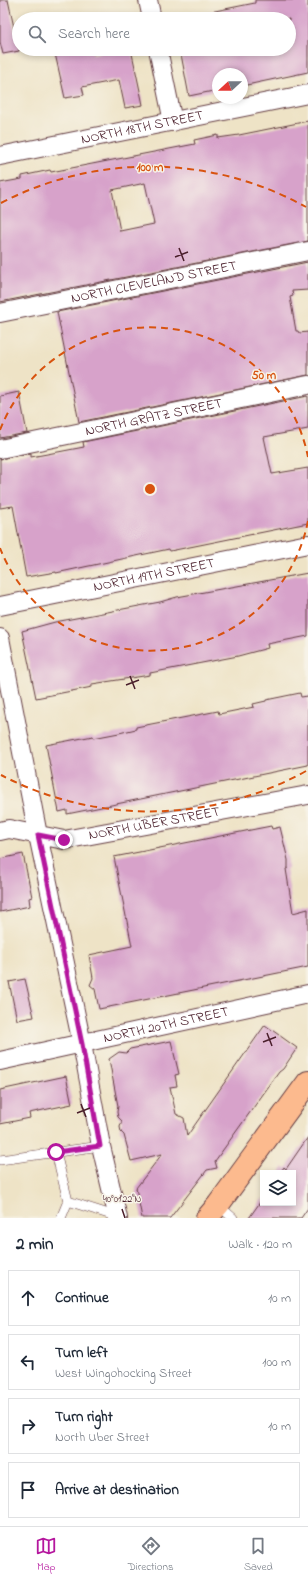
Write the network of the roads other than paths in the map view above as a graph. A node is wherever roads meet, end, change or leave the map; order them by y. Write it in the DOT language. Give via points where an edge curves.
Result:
graph roads {
  1 [pos="148,0"];
  2 [pos="151,12"];
  3 [pos="159,56"];
  4 [pos="308,94"];
  5 [pos="172,122"];
  6 [pos="0,156"];
  7 [pos="308,251"];
  8 [pos="0,314"];
  9 [pos="308,385"];
  10 [pos="0,449"];
  11 [pos="308,544"];
  12 [pos="0,606"];
  13 [pos="0,638"];
  14 [pos="308,795"];
  15 [pos="0,830"];
  16 [pos="38,835"];
  17 [pos="308,994"];
  18 [pos="82,1044"];
  19 [pos="0,1061"];
  20 [pos="308,1082"];
  21 [pos="100,1146"];
  22 [pos="56,1152"];
  23 [pos="0,1160"];
  24 [pos="68,1201"];
  25 [pos="219,1214"];
  26 [pos="60,1218"];
  27 [pos="118,1218"];
  1 -- 2 [label="street"];
  3 -- 5 [label="street"];
  4 -- 5 [label="street, NORTH 18TH STREET"];
  5 -- 6 [label="street, NORTH 18TH STREET"];
  7 -- 8 [label="street, NORTH CLEVELAND STREET"];
  9 -- 10 [label="street, NORTH GRATZ STREET"];
  11 -- 12 [label="street, NORTH 19TH STREET"];
  13 -- 16 [label="street"];
  14 -- 16 [label="street, NORTH UBER STREET" via="64,840"];
  15 -- 16 [label="street, NORTH UBER STREET" via="9,829"];
  16 -- 18 [label="street"];
  17 -- 18 [label="street, NORTH 20TH STREET"];
  18 -- 19 [label="street, NORTH 20TH STREET"];
  18 -- 21 [label="street"];
  20 -- 25 [label="main road"];
  21 -- 22 [label="lane"];
  21 -- 27 [label="street"];
  22 -- 23 [label="lane"];
  22 -- 24 [label="lane"];
  24 -- 26 [label="lane"];
  24 -- 27 [label="lane"];
}
